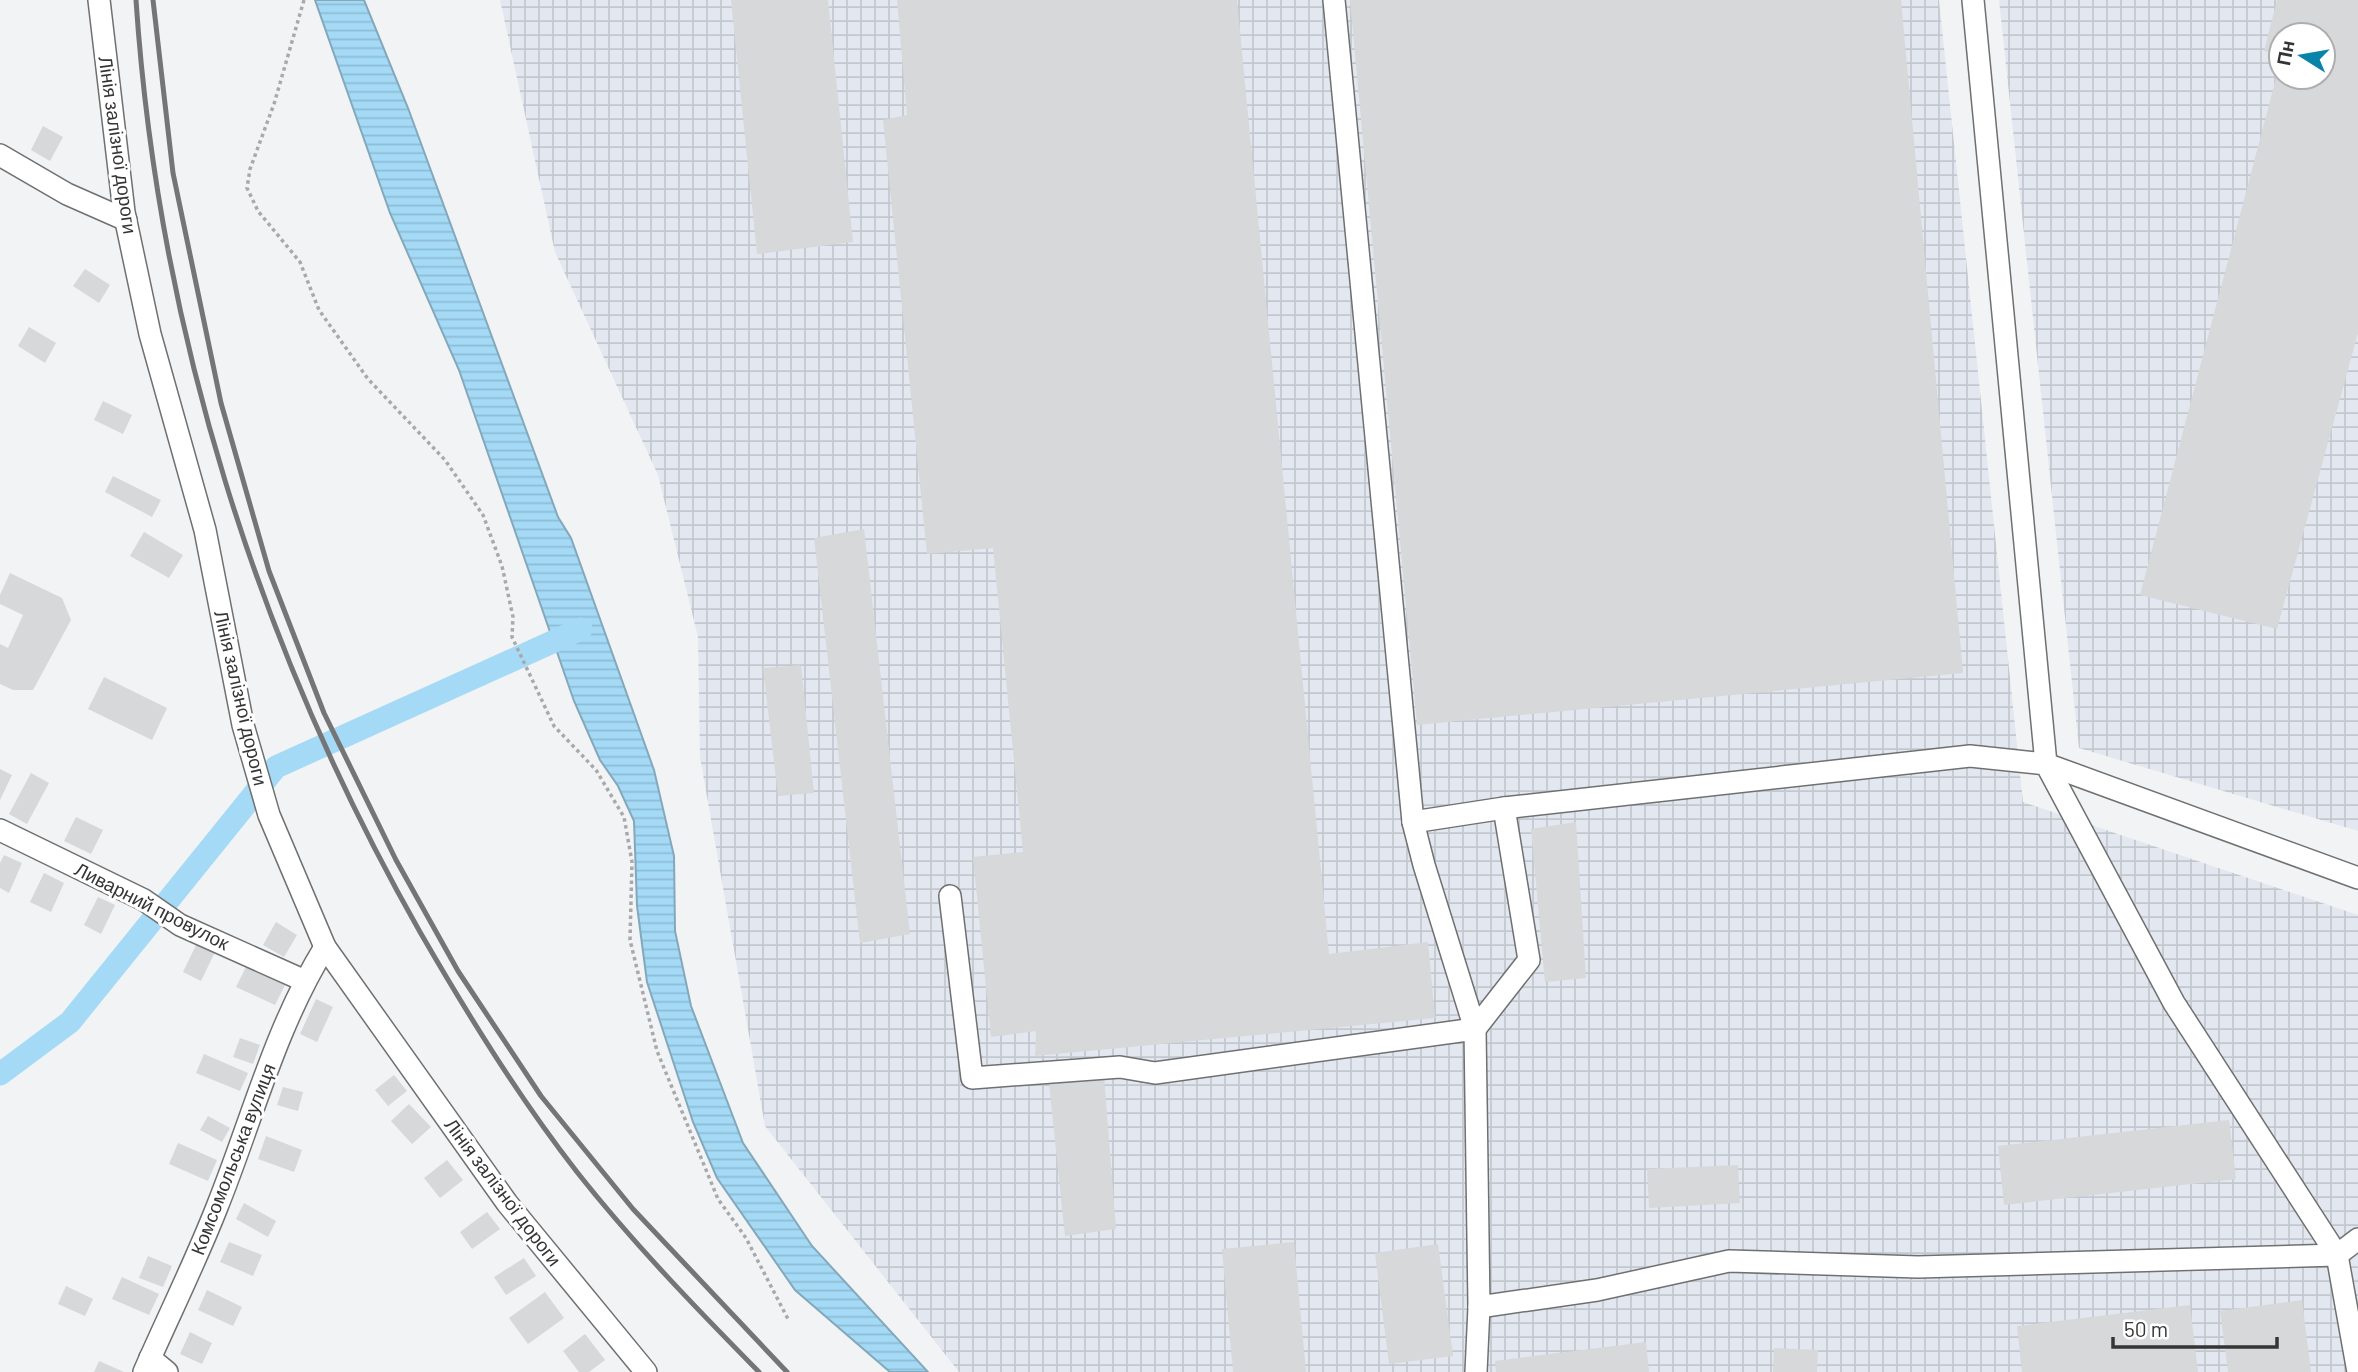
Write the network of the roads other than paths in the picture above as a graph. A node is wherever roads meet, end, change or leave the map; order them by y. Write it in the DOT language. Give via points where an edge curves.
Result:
graph roads {
  1 [pos="99,0"];
  2 [pos="1334,0"];
  3 [pos="1973,0"];
  4 [pos="0,155"];
  5 [pos="126,220"];
  6 [pos="2046,764"];
  7 [pos="1504,808"];
  8 [pos="1413,822"];
  9 [pos="0,830"];
  10 [pos="2358,878"];
  11 [pos="950,895"];
  12 [pos="325,947"];
  13 [pos="305,981"];
  14 [pos="1475,1029"];
  15 [pos="2358,1239"];
  16 [pos="2337,1255"];
  17 [pos="1479,1307"];
  18 [pos="154,1367"];
  19 [pos="646,1372"];
  20 [pos="1476,1372"];
  21 [pos="2358,1372"];
  1 -- 5 [label="street, Лінія залізної дороги"];
  2 -- 8 [label="street"];
  3 -- 6 [label="street"];
  4 -- 5 [label="street" via="48,184"];
  5 -- 12 [label="street, Лінія залізної дороги" via="150,334 205,530 254,768"];
  6 -- 7 [label="street" via="1970,756"];
  6 -- 10 [label="street"];
  6 -- 16 [label="street" via="2174,1003"];
  7 -- 8 [label="street"];
  7 -- 14 [label="street" via="1530,960"];
  8 -- 14 [label="street"];
  9 -- 13 [label="street, Ливарний провулок" via="144,900 180,925"];
  11 -- 14 [label="street" via="972,1078 1120,1067 1155,1073"];
  12 -- 13 [label="street, Комсомольська вулиця"];
  12 -- 19 [label="street, Лінія залізної дороги" via="507,1203"];
  13 -- 18 [label="street, Комсомольська вулиця"];
  14 -- 17 [label="street"];
  15 -- 16 [label="street"];
  16 -- 17 [label="street" via="1918,1267 1729,1261 1597,1290"];
  16 -- 21 [label="street"];
  17 -- 20 [label="street"];
}
